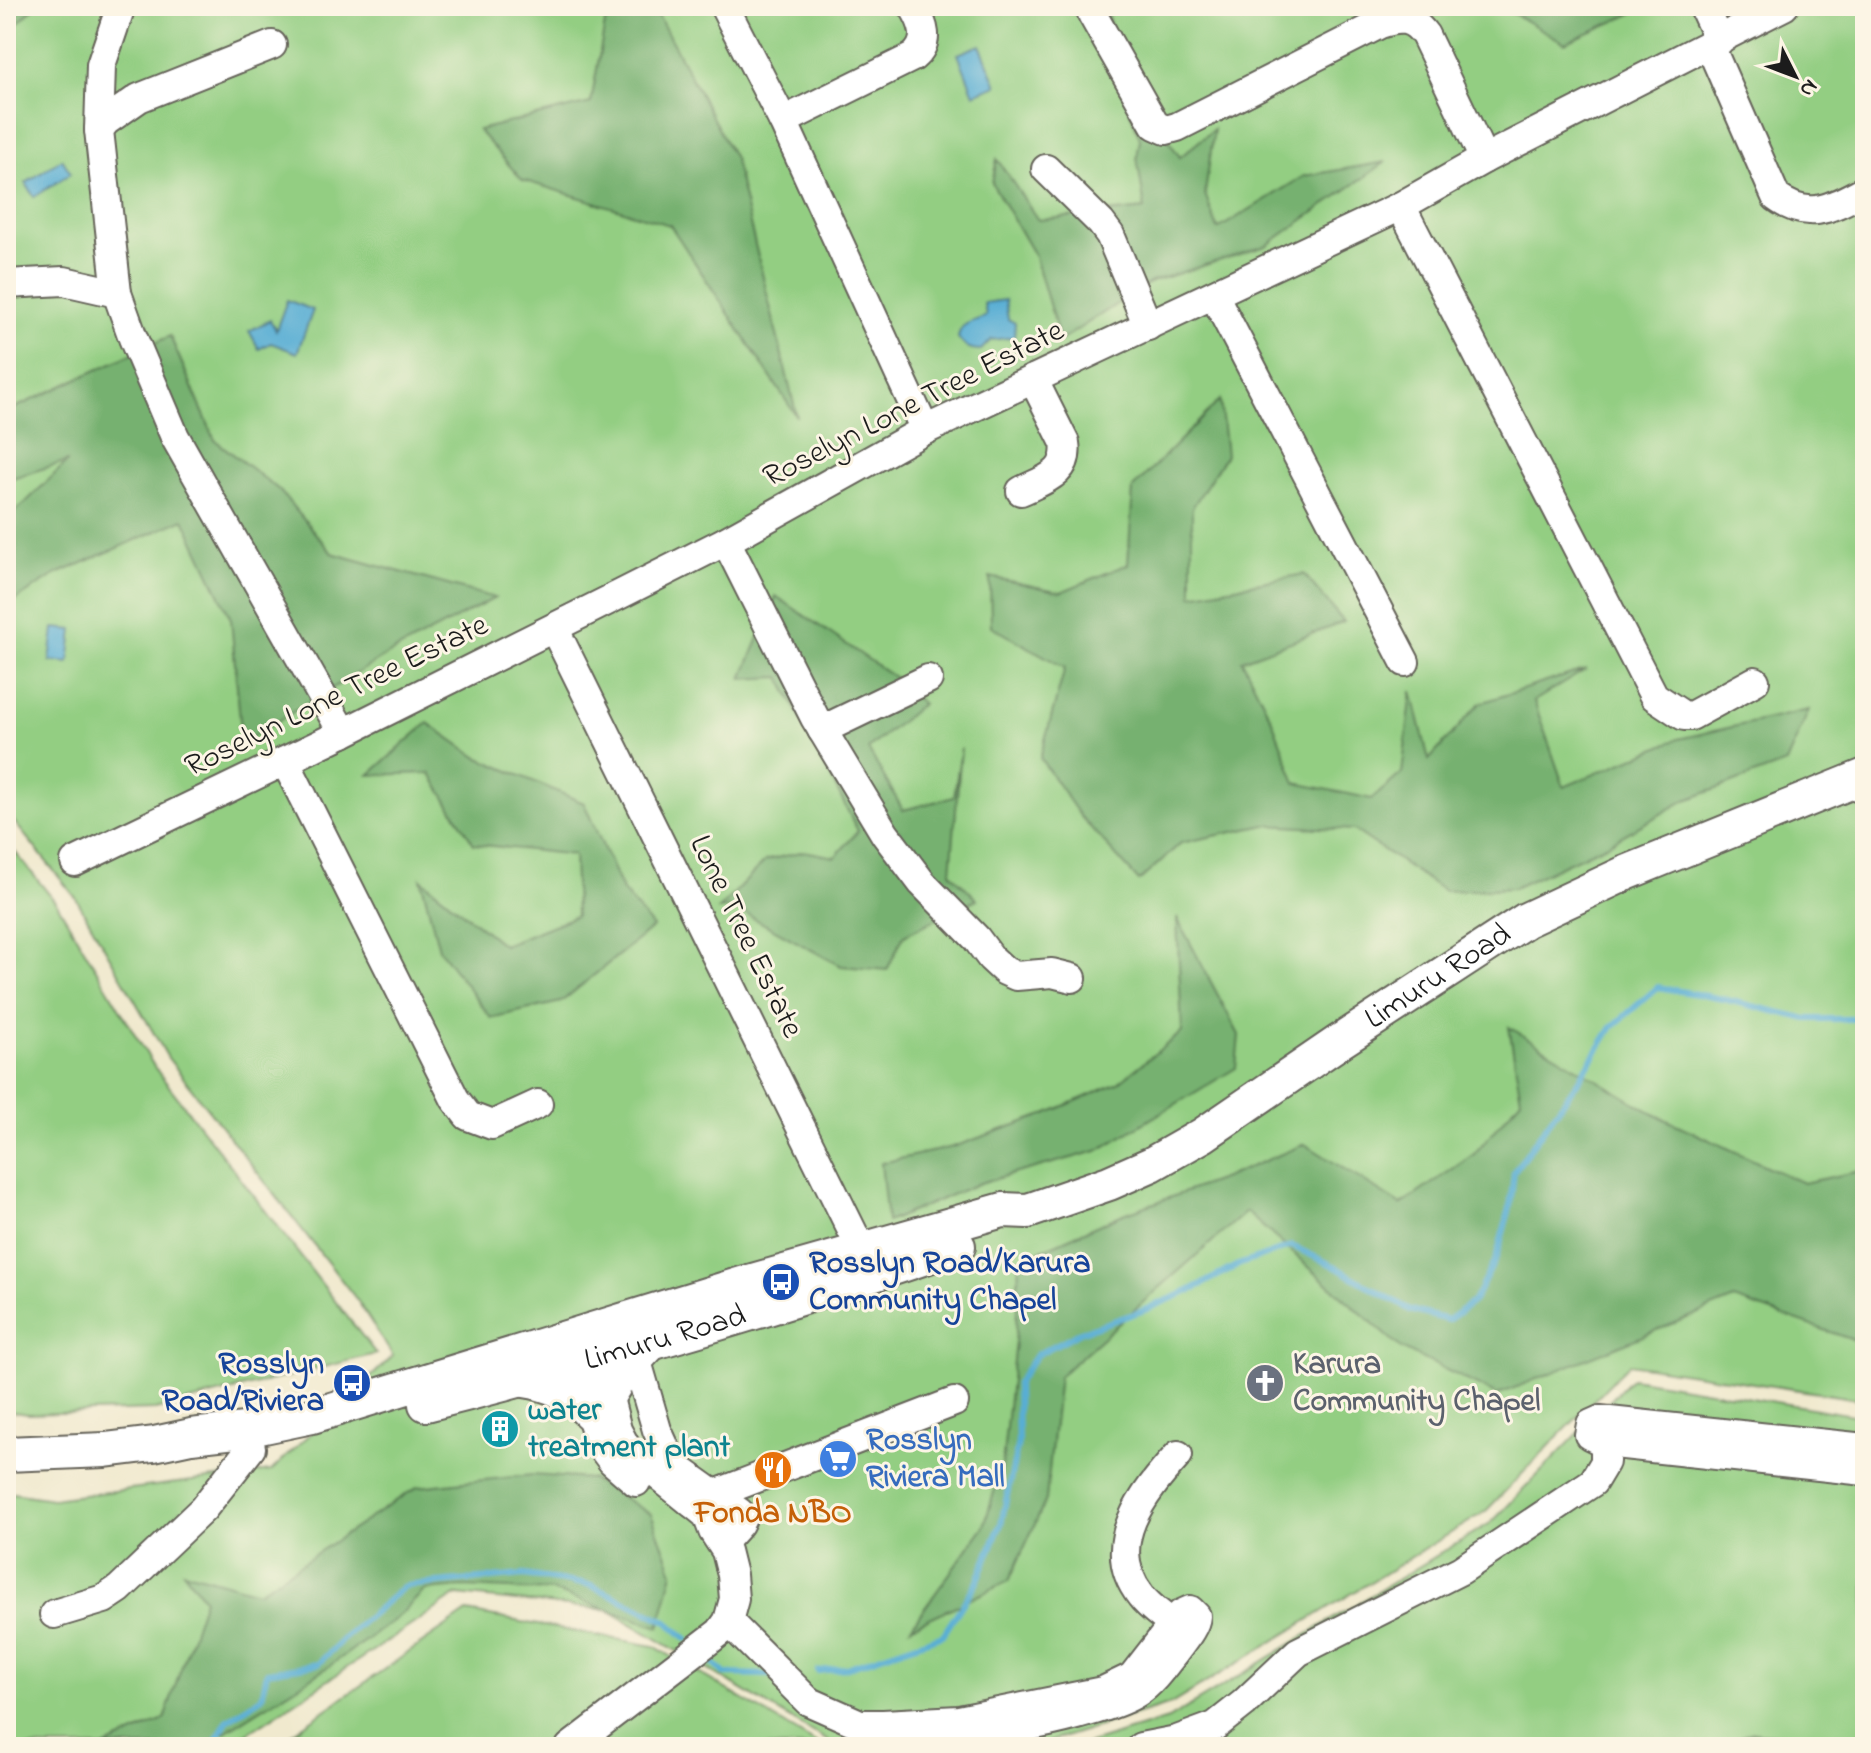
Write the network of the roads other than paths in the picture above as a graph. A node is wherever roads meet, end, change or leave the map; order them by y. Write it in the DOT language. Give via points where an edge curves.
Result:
graph roads {
  1 [pos="121,6"];
  2 [pos="724,6"];
  3 [pos="913,6"];
  4 [pos="1703,6"];
  5 [pos="1784,6"];
  6 [pos="1407,13"];
  7 [pos="1092,14"];
  8 [pos="1714,44"];
  9 [pos="272,45"];
  10 [pos="783,121"];
  11 [pos="99,130"];
  12 [pos="1484,159"];
  13 [pos="1046,169"];
  14 [pos="1865,190"];
  15 [pos="1401,206"];
  16 [pos="6,284"];
  17 [pos="117,293"];
  18 [pos="1214,295"];
  19 [pos="1148,326"];
  20 [pos="1033,379"];
  21 [pos="925,430"];
  22 [pos="1021,491"];
  23 [pos="726,541"];
  24 [pos="554,628"];
  25 [pos="1405,662"];
  26 [pos="928,679"];
  27 [pos="1755,681"];
  28 [pos="822,730"];
  29 [pos="343,733"];
  30 [pos="285,761"];
  31 [pos="1865,776"];
  32 [pos="75,862"];
  33 [pos="1072,978"];
  34 [pos="538,1104"];
  35 [pos="868,1263"];
  36 [pos="583,1348"];
  37 [pos="643,1351"];
  38 [pos="523,1380"];
  39 [pos="603,1402"];
  40 [pos="954,1402"];
  41 [pos="660,1439"];
  42 [pos="1605,1443"];
  43 [pos="251,1448"];
  44 [pos="1865,1448"];
  45 [pos="6,1454"];
  46 [pos="621,1455"];
  47 [pos="1178,1455"];
  48 [pos="6,1470"];
  49 [pos="1865,1471"];
  50 [pos="692,1503"];
  51 [pos="718,1537"];
  52 [pos="54,1614"];
  53 [pos="728,1621"];
  54 [pos="886,1736"];
  55 [pos="570,1747"];
  56 [pos="1141,1747"];
  1 -- 11 [label="street" via="101,65"];
  2 -- 10 [label="street"];
  3 -- 10 [label="street" via="925,32 922,50"];
  4 -- 8 [label="street"];
  5 -- 8 [label="street, Roselyn Lone Tree Estate"];
  6 -- 7 [label="street" via="1166,130 1155,125"];
  6 -- 12 [label="street" via="1425,35"];
  8 -- 12 [label="street, Roselyn Lone Tree Estate"];
  8 -- 14 [label="street" via="1776,197 1800,211 1814,211"];
  9 -- 11 [label="street" via="139,98"];
  10 -- 21 [label="street"];
  11 -- 17 [label="street"];
  12 -- 15 [label="street, Roselyn Lone Tree Estate"];
  13 -- 19 [label="street" via="1110,235"];
  15 -- 18 [label="street, Roselyn Lone Tree Estate"];
  15 -- 27 [label="street" via="1654,696 1691,716"];
  16 -- 17 [label="street" via="64,281"];
  17 -- 29 [label="street" via="175,437"];
  18 -- 19 [label="street, Roselyn Lone Tree Estate"];
  18 -- 25 [label="street"];
  19 -- 20 [label="street, Roselyn Lone Tree Estate"];
  20 -- 21 [label="street, Roselyn Lone Tree Estate"];
  20 -- 22 [label="street" via="1065,443 1065,463"];
  21 -- 23 [label="street, Roselyn Lone Tree Estate"];
  23 -- 24 [label="street, Roselyn Lone Tree Estate"];
  23 -- 28 [label="street"];
  24 -- 29 [label="street, Roselyn Lone Tree Estate"];
  24 -- 35 [label="street, Lone Tree Estate"];
  26 -- 28 [label="street"];
  28 -- 33 [label="street" via="885,834 991,958 1016,976 1052,973"];
  29 -- 30 [label="street, Roselyn Lone Tree Estate"];
  30 -- 32 [label="street, Roselyn Lone Tree Estate"];
  30 -- 34 [label="street" via="455,1099 468,1116 492,1125"];
  31 -- 35 [label="main road, Limuru Road" via="1626,873 1526,920 1152,1164 1028,1211 1003,1210"];
  35 -- 36 [label="main road, Limuru Road"];
  35 -- 37 [label="main road, Limuru Road"];
  36 -- 37 [label="main road, Limuru Road"];
  36 -- 38 [label="main road, Limuru Road"];
  36 -- 39 [label="street"];
  36 -- 45 [label="main road, Limuru Road" via="259,1427 105,1450"];
  37 -- 39 [label="main road"];
  37 -- 41 [label="street"];
  38 -- 39 [label="main road"];
  38 -- 43 [label="main road, Limuru Road"];
  39 -- 41 [label="street"];
  39 -- 46 [label="street" via="600,1445"];
  40 -- 50 [label="street"];
  41 -- 46 [label="street" via="642,1437"];
  41 -- 51 [label="street" via="673,1465 740,1513 739,1524"];
  42 -- 44 [label="street" via="1589,1435 1595,1421"];
  42 -- 49 [label="street"];
  42 -- 56 [label="street" via="1605,1462 1593,1482 1474,1561 1298,1652 1215,1726"];
  43 -- 48 [label="main road, Limuru Road" via="119,1468"];
  43 -- 52 [label="street" via="203,1509 119,1589"];
  46 -- 50 [label="street" via="641,1463"];
  46 -- 51 [label="street" via="696,1528"];
  47 -- 54 [label="street" via="1132,1516 1124,1547 1140,1595 1173,1625 1187,1610 1195,1613 1190,1630 1147,1685 1125,1700 1037,1724 973,1735"];
  50 -- 51 [label="street" via="707,1515"];
  51 -- 53 [label="street" via="732,1575 734,1599"];
  53 -- 54 [label="street" via="808,1701"];
  53 -- 55 [label="street"];
}
